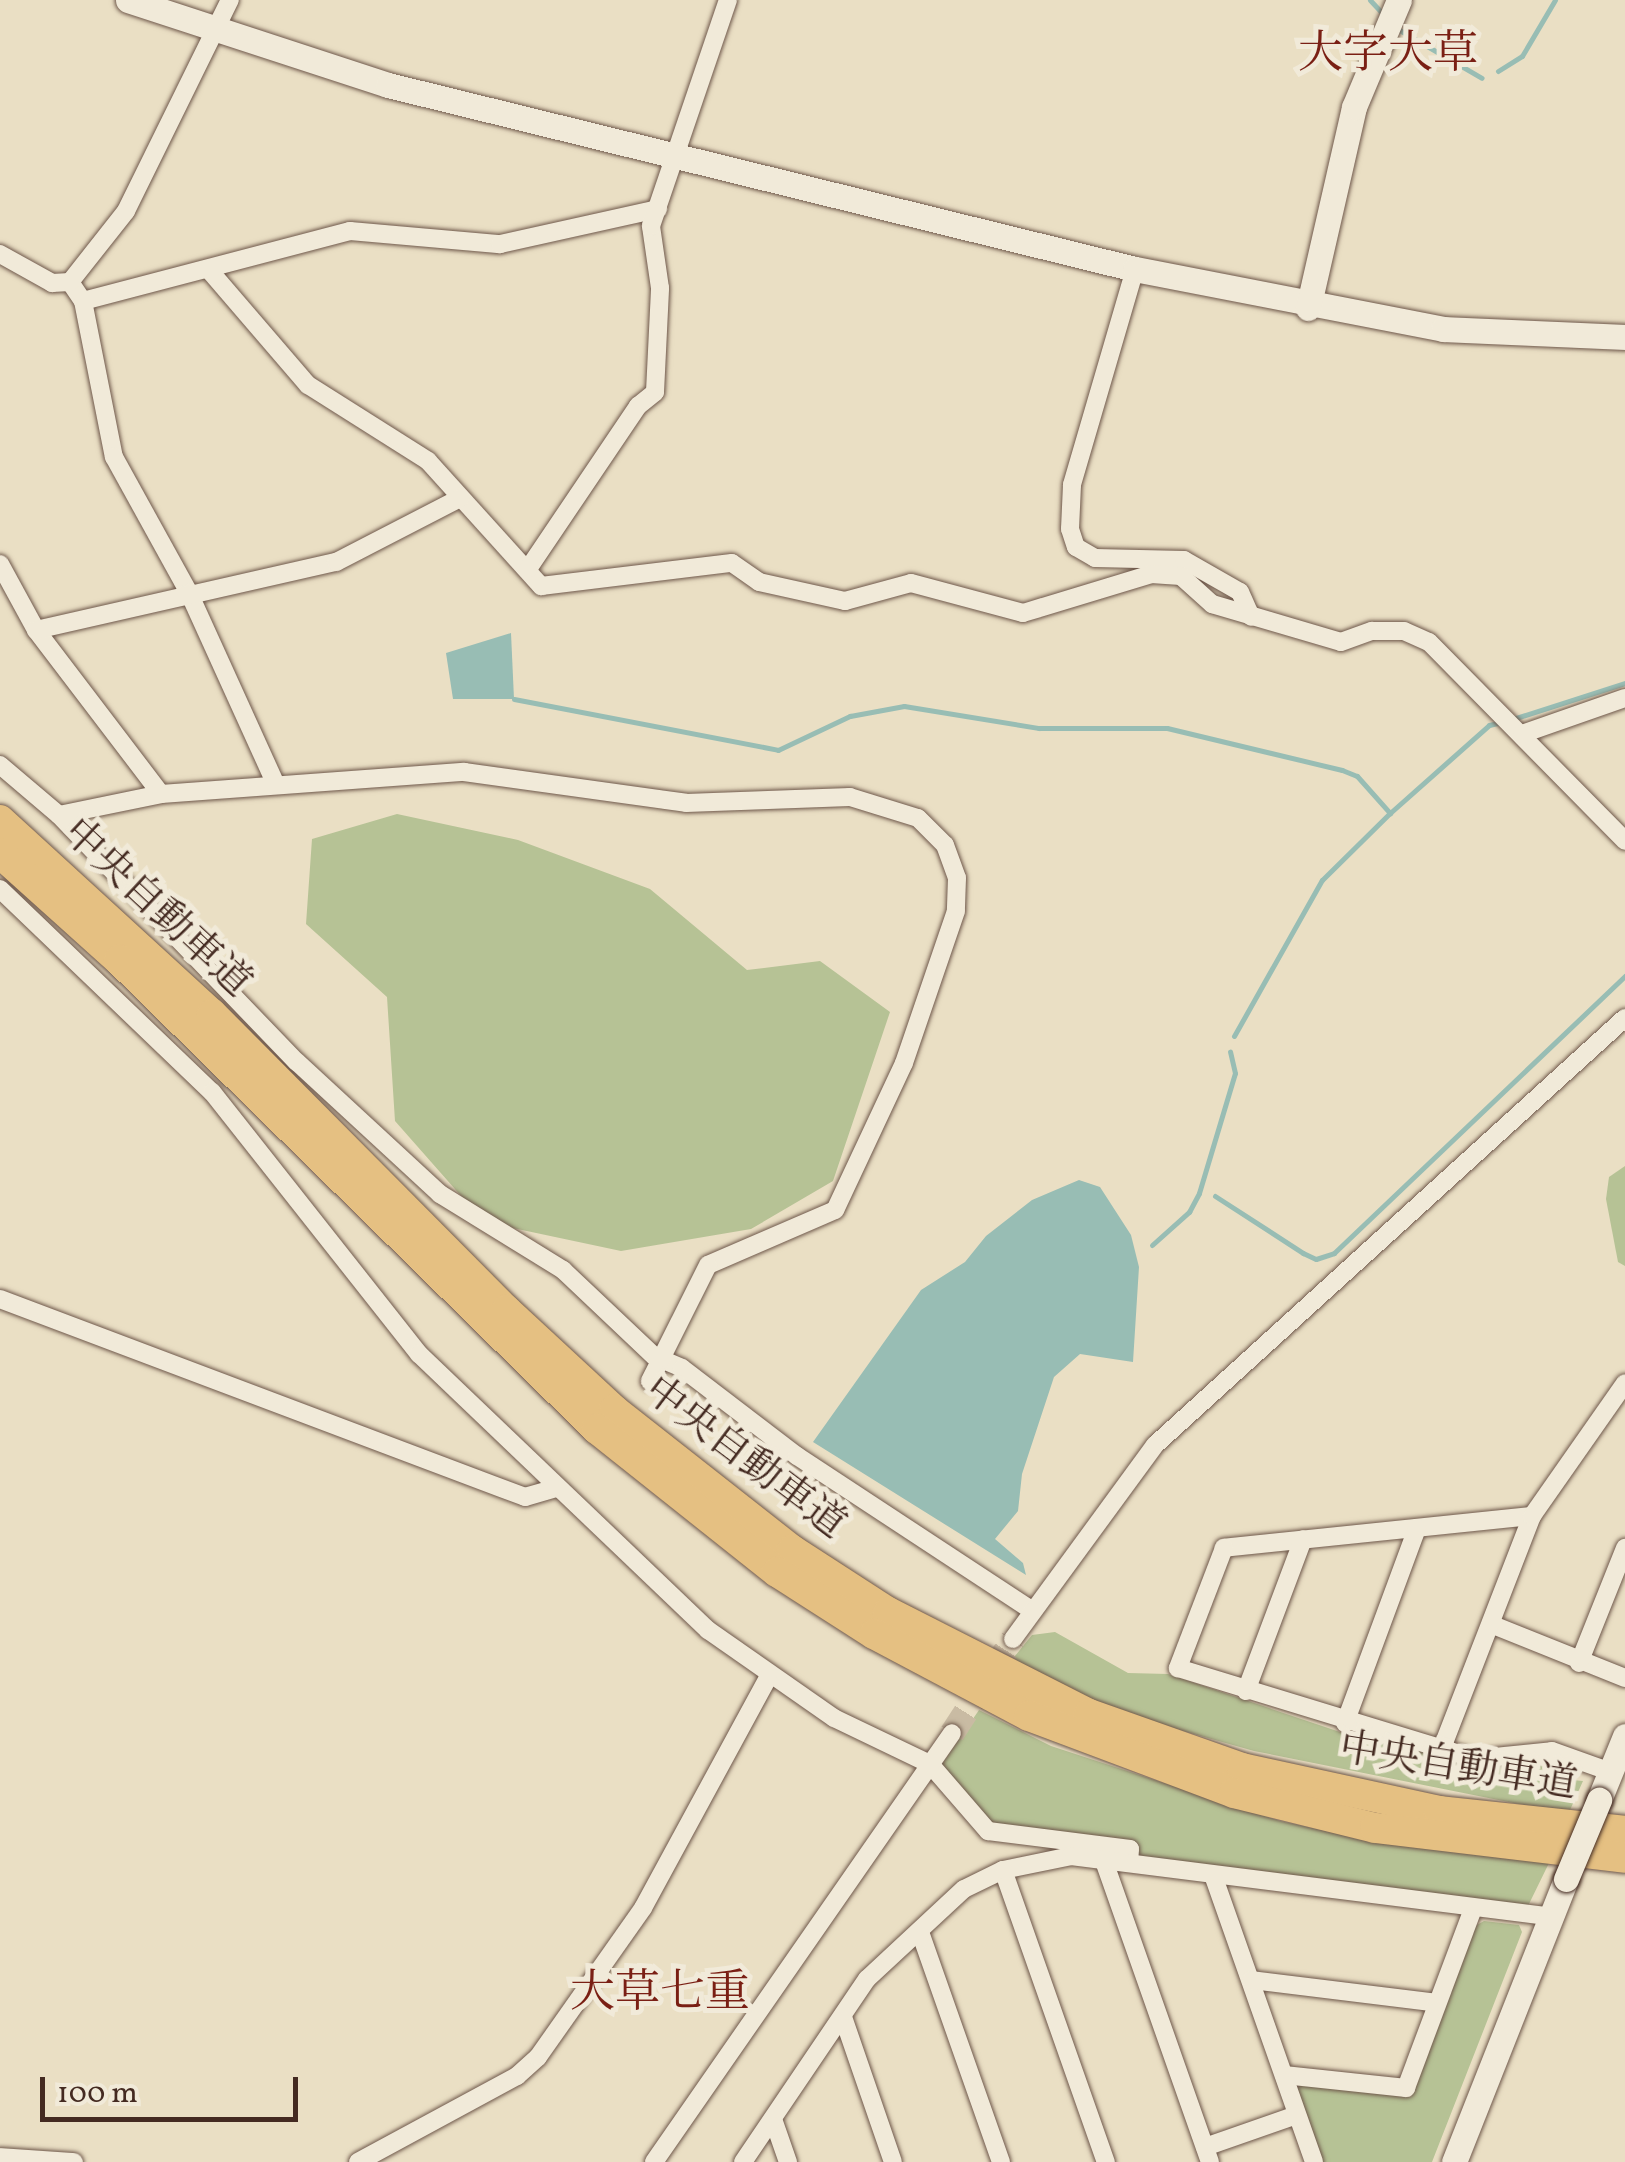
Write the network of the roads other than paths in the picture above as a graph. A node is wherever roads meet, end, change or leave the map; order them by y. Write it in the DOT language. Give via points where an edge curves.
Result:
graph roads {
  1 [pos="128,0"];
  2 [pos="230,0"];
  3 [pos="728,0"];
  4 [pos="1399,0"];
  5 [pos="219,28"];
  6 [pos="674,154"];
  7 [pos="658,209"];
  8 [pos="0,254"];
  9 [pos="1135,269"];
  10 [pos="209,270"];
  11 [pos="70,282"];
  12 [pos="83,301"];
  13 [pos="1308,308"];
  14 [pos="1625,337"];
  15 [pos="460,498"];
  16 [pos="0,564"];
  17 [pos="528,569"];
  18 [pos="188,593"];
  19 [pos="1251,618"];
  20 [pos="36,630"];
  21 [pos="1625,698"];
  22 [pos="1522,734"];
  23 [pos="4,774"];
  24 [pos="276,783"];
  25 [pos="161,794"];
  26 [pos="59,815"];
  27 [pos="0,820"];
  28 [pos="1625,841"];
  29 [pos="0,853"];
  30 [pos="0,889"];
  31 [pos="1625,1018"];
  32 [pos="0,1299"];
  33 [pos="662,1362"];
  34 [pos="650,1382"];
  35 [pos="1625,1383"];
  36 [pos="556,1488"];
  37 [pos="1532,1516"];
  38 [pos="1417,1528"];
  39 [pos="1303,1539"];
  40 [pos="1625,1548"];
  41 [pos="1032,1610"];
  42 [pos="1493,1626"];
  43 [pos="1013,1639"];
  44 [pos="1580,1663"];
  45 [pos="768,1678"];
  46 [pos="1625,1678"];
  47 [pos="1246,1691"];
  48 [pos="1346,1723"];
  49 [pos="952,1734"];
  50 [pos="1625,1736"];
  51 [pos="1442,1748"];
  52 [pos="930,1764"];
  53 [pos="1610,1772"];
  54 [pos="1625,1831"];
  55 [pos="1625,1858"];
  56 [pos="1104,1860"];
  57 [pos="1129,1864"];
  58 [pos="1003,1870"];
  59 [pos="1214,1875"];
  60 [pos="1474,1909"];
  61 [pos="1551,1917"];
  62 [pos="920,1932"];
  63 [pos="1251,1980"];
  64 [pos="1438,2004"];
  65 [pos="843,2017"];
  66 [pos="1284,2075"];
  67 [pos="1298,2115"];
  68 [pos="773,2119"];
  69 [pos="0,2157"];
  70 [pos="1206,2158"];
  71 [pos="74,2162"];
  72 [pos="358,2162"];
  73 [pos="654,2162"];
  74 [pos="743,2162"];
  75 [pos="788,2162"];
  76 [pos="893,2162"];
  77 [pos="1001,2162"];
  78 [pos="1106,2162"];
  79 [pos="1314,2162"];
  80 [pos="1454,2162"];
  1 -- 5 [label="street"];
  2 -- 5 [label="street"];
  3 -- 6 [label="street"];
  4 -- 13 [label="street" via="1354,108"];
  5 -- 6 [label="street" via="388,85"];
  5 -- 11 [label="street" via="126,211"];
  6 -- 7 [label="street"];
  6 -- 9 [label="street"];
  7 -- 10 [label="street" via="500,244 350,231"];
  7 -- 17 [label="street" via="651,226 660,288 655,392 638,406"];
  8 -- 11 [label="street" via="52,283"];
  9 -- 13 [label="street"];
  9 -- 19 [label="street" via="1072,485 1070,529 1076,547 1095,558 1184,560 1240,592"];
  10 -- 12 [label="street"];
  10 -- 15 [label="street" via="308,386 428,461"];
  11 -- 12 [label="street"];
  12 -- 18 [label="street" via="114,457"];
  13 -- 14 [label="street" via="1442,329"];
  15 -- 17 [label="street"];
  15 -- 18 [label="street" via="336,562"];
  16 -- 20 [label="street"];
  17 -- 19 [label="street" via="541,586 732,563 759,582 846,601 911,583 1023,613 1151,574 1180,576 1212,604"];
  18 -- 20 [label="street"];
  18 -- 24 [label="street"];
  19 -- 22 [label="street" via="1341,642 1372,631 1404,631 1429,642"];
  20 -- 25 [label="street"];
  21 -- 22 [label="street"];
  22 -- 28 [label="street"];
  23 -- 26 [label="street"];
  24 -- 25 [label="street"];
  24 -- 33 [label="street" via="464,772 686,803 850,797 918,818 945,846 957,878 956,910 904,1062 835,1210 708,1265"];
  25 -- 26 [label="street"];
  26 -- 33 [label="street" via="297,1062 440,1194 563,1270"];
  27 -- 54 [label="highway, 中央自動車道" via="212,1014 480,1286 614,1410 792,1550 888,1612 1089,1714 1242,1768 1439,1812"];
  29 -- 55 [label="highway, 中央自動車道" via="131,972 597,1429 777,1572 874,1634 1029,1716 1234,1793 1376,1828"];
  30 -- 36 [label="street" via="212,1092 376,1306"];
  31 -- 41 [label="street" via="1155,1445"];
  32 -- 36 [label="street" via="525,1497"];
  33 -- 34 [label="street"];
  33 -- 41 [label="street" via="682,1368 797,1456"];
  35 -- 37 [label="street"];
  36 -- 45 [label="street"];
  37 -- 38 [label="street"];
  37 -- 42 [label="street"];
  38 -- 39 [label="street"];
  38 -- 48 [label="street"];
  39 -- 47 [label="street"];
  39 -- 47 [label="street" via="1224,1548 1178,1668"];
  40 -- 44 [label="street"];
  41 -- 43 [label="street"];
  42 -- 44 [label="street"];
  42 -- 51 [label="street"];
  44 -- 46 [label="street"];
  45 -- 52 [label="street"];
  45 -- 72 [label="street" via="643,1908 538,2056 517,2076"];
  47 -- 48 [label="street"];
  48 -- 51 [label="street"];
  49 -- 52 [label="street"];
  50 -- 53 [label="street"];
  51 -- 53 [label="street" via="1475,1759 1552,1751"];
  52 -- 57 [label="street" via="988,1831 1130,1849"];
  52 -- 73 [label="street"];
  53 -- 61 [label="street, bridge"];
  56 -- 57 [label="street"];
  56 -- 58 [label="street" via="1071,1856"];
  56 -- 70 [label="street"];
  57 -- 59 [label="street"];
  58 -- 62 [label="street" via="964,1890"];
  58 -- 78 [label="street"];
  59 -- 60 [label="street"];
  59 -- 63 [label="street"];
  60 -- 61 [label="street"];
  60 -- 64 [label="street"];
  61 -- 80 [label="street"];
  62 -- 65 [label="street" via="868,1979"];
  62 -- 77 [label="street"];
  63 -- 64 [label="street"];
  63 -- 66 [label="street"];
  64 -- 66 [label="street" via="1406,2088"];
  65 -- 68 [label="street"];
  65 -- 76 [label="street"];
  66 -- 67 [label="street"];
  67 -- 70 [label="street"];
  67 -- 79 [label="street"];
  68 -- 74 [label="street"];
  68 -- 75 [label="street"];
  69 -- 71 [label="street"];
}
